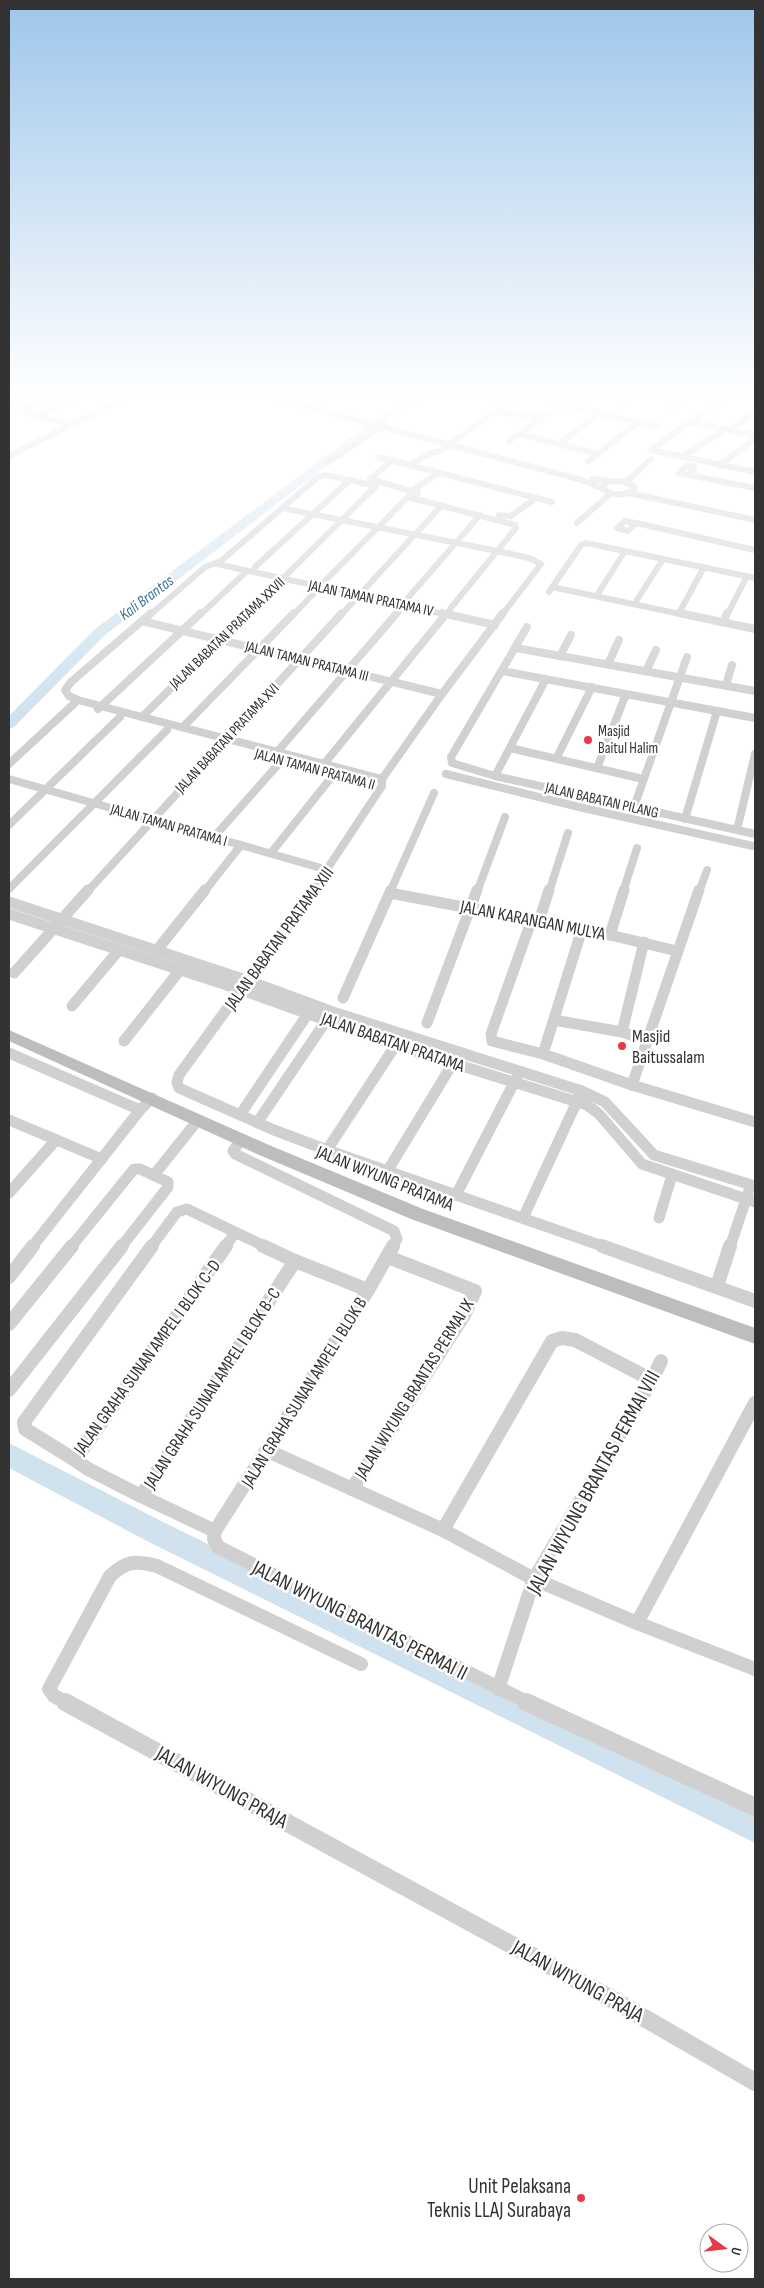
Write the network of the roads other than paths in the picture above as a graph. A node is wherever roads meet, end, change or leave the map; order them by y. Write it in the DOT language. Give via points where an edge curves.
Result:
graph roads {
  1 [pos="286,505"];
  2 [pos="324,505"];
  3 [pos="358,505"];
  4 [pos="398,505"];
  5 [pos="442,505"];
  6 [pos="455,505"];
  7 [pos="527,505"];
  8 [pos="598,505"];
  9 [pos="690,505"];
  10 [pos="706,505"];
  11 [pos="282,508"];
  12 [pos="314,514"];
  13 [pos="755,514"];
  14 [pos="480,515"];
  15 [pos="342,520"];
  16 [pos="755,520"];
  17 [pos="577,523"];
  18 [pos="636,523"];
  19 [pos="376,527"];
  20 [pos="414,535"];
  21 [pos="455,543"];
  22 [pos="755,550"];
  23 [pos="497,551"];
  24 [pos="625,551"];
  25 [pos="663,558"];
  26 [pos="220,561"];
  27 [pos="255,567"];
  28 [pos="704,567"];
  29 [pos="247,571"];
  30 [pos="285,576"];
  31 [pos="751,577"];
  32 [pos="322,584"];
  33 [pos="552,587"];
  34 [pos="599,592"];
  35 [pos="361,593"];
  36 [pos="637,600"];
  37 [pos="405,602"];
  38 [pos="681,611"];
  39 [pos="448,612"];
  40 [pos="725,618"];
  41 [pos="142,622"];
  42 [pos="497,622"];
  43 [pos="755,624"];
  44 [pos="527,627"];
  45 [pos="755,629"];
  46 [pos="182,631"];
  47 [pos="571,634"];
  48 [pos="220,640"];
  49 [pos="619,640"];
  50 [pos="516,648"];
  51 [pos="259,650"];
  52 [pos="656,650"];
  53 [pos="560,656"];
  54 [pos="687,657"];
  55 [pos="300,659"];
  56 [pos="608,664"];
  57 [pos="732,665"];
  58 [pos="347,671"];
  59 [pos="502,671"];
  60 [pos="646,671"];
  61 [pos="679,678"];
  62 [pos="546,679"];
  63 [pos="391,681"];
  64 [pos="726,686"];
  65 [pos="592,688"];
  66 [pos="755,691"];
  67 [pos="442,694"];
  68 [pos="626,694"];
  69 [pos="670,702"];
  70 [pos="75,703"];
  71 [pos="99,709"];
  72 [pos="717,711"];
  73 [pos="142,717"];
  74 [pos="120,718"];
  75 [pos="755,718"];
  76 [pos="183,727"];
  77 [pos="167,730"];
  78 [pos="224,741"];
  79 [pos="510,748"];
  80 [pos="277,752"];
  81 [pos="755,754"];
  82 [pos="557,758"];
  83 [pos="282,760"];
  84 [pos="9,764"];
  85 [pos="324,764"];
  86 [pos="597,768"];
  87 [pos="334,774"];
  88 [pos="446,774"];
  89 [pos="495,776"];
  90 [pos="643,778"];
  91 [pos="9,780"];
  92 [pos="382,782"];
  93 [pos="45,790"];
  94 [pos="434,793"];
  95 [pos="581,802"];
  96 [pos="92,803"];
  97 [pos="634,807"];
  98 [pos="505,817"];
  99 [pos="685,818"];
  100 [pos="151,820"];
  101 [pos="9,825"];
  102 [pos="737,830"];
  103 [pos="568,832"];
  104 [pos="755,834"];
  105 [pos="214,837"];
  106 [pos="241,845"];
  107 [pos="754,846"];
  108 [pos="637,848"];
  109 [pos="271,853"];
  110 [pos="328,870"];
  111 [pos="707,870"];
  112 [pos="9,889"];
  113 [pos="390,893"];
  114 [pos="9,902"];
  115 [pos="471,908"];
  116 [pos="9,914"];
  117 [pos="62,919"];
  118 [pos="535,920"];
  119 [pos="54,928"];
  120 [pos="582,930"];
  121 [pos="610,935"];
  122 [pos="644,942"];
  123 [pos="119,950"];
  124 [pos="157,950"];
  125 [pos="676,951"];
  126 [pos="180,970"];
  127 [pos="14,973"];
  128 [pos="248,981"];
  129 [pos="242,990"];
  130 [pos="343,998"];
  131 [pos="72,1006"];
  132 [pos="310,1009"];
  133 [pos="330,1016"];
  134 [pos="554,1020"];
  135 [pos="427,1023"];
  136 [pos="622,1032"];
  137 [pos="402,1034"];
  138 [pos="9,1035"];
  139 [pos="646,1040"];
  140 [pos="124,1042"];
  141 [pos="395,1045"];
  142 [pos="459,1052"];
  143 [pos="9,1053"];
  144 [pos="543,1054"];
  145 [pos="452,1063"];
  146 [pos="521,1072"];
  147 [pos="515,1082"];
  148 [pos="632,1085"];
  149 [pos="180,1088"];
  150 [pos="579,1096"];
  151 [pos="152,1098"];
  152 [pos="140,1110"];
  153 [pos="240,1115"];
  154 [pos="9,1120"];
  155 [pos="198,1120"];
  156 [pos="755,1122"];
  157 [pos="257,1123"];
  158 [pos="241,1140"];
  159 [pos="55,1141"];
  160 [pos="327,1150"];
  161 [pos="102,1159"];
  162 [pos="388,1170"];
  163 [pos="154,1175"];
  164 [pos="672,1175"];
  165 [pos="753,1185"];
  166 [pos="9,1193"];
  167 [pos="456,1195"];
  168 [pos="751,1200"];
  169 [pos="522,1218"];
  170 [pos="659,1218"];
  171 [pos="235,1233"];
  172 [pos="388,1257"];
  173 [pos="295,1261"];
  174 [pos="9,1277"];
  175 [pos="717,1286"];
  176 [pos="368,1290"];
  177 [pos="755,1301"];
  178 [pos="9,1324"];
  179 [pos="755,1336"];
  180 [pos="661,1361"];
  181 [pos="652,1380"];
  182 [pos="9,1390"];
  183 [pos="755,1402"];
  184 [pos="266,1450"];
  185 [pos="75,1460"];
  186 [pos="352,1489"];
  187 [pos="141,1496"];
  188 [pos="443,1530"];
  189 [pos="215,1532"];
  190 [pos="534,1579"];
  191 [pos="637,1623"];
  192 [pos="361,1664"];
  193 [pos="753,1664"];
  194 [pos="498,1689"];
  195 [pos="755,1807"];
  196 [pos="755,2082"];
  1 -- 11 [label="street"];
  2 -- 12 [label="street"];
  3 -- 15 [label="street, JALAN BABATAN PRATAMA XXVII"];
  4 -- 19 [label="street"];
  5 -- 14 [label="street"];
  5 -- 20 [label="street, JALAN BABATAN PRATAMA XVI"];
  6 -- 7 [label="street" via="507,517"];
  8 -- 17 [label="street"];
  9 -- 16 [label="street"];
  10 -- 13 [label="street"];
  11 -- 12 [label="street"];
  11 -- 26 [label="street"];
  12 -- 15 [label="street"];
  12 -- 27 [label="street"];
  14 -- 21 [label="street"];
  14 -- 23 [label="street" via="516,527"];
  15 -- 19 [label="street"];
  15 -- 30 [label="street, JALAN BABATAN PRATAMA XXVII"];
  18 -- 22 [label="street"];
  19 -- 20 [label="street"];
  19 -- 32 [label="street"];
  20 -- 21 [label="street"];
  20 -- 35 [label="street, JALAN BABATAN PRATAMA XVI"];
  21 -- 23 [label="street"];
  21 -- 37 [label="street"];
  23 -- 39 [label="street"];
  23 -- 42 [label="street, JALAN BABATAN PRATAMA XIII" via="530,558 541,564"];
  24 -- 25 [label="street"];
  24 -- 33 [label="street" via="586,543 581,545"];
  24 -- 34 [label="street"];
  25 -- 28 [label="street"];
  25 -- 36 [label="street"];
  26 -- 27 [label="street, JALAN TAMAN PRATAMA IV"];
  26 -- 29 [label="street, JALAN TAMAN PRATAMA IV"];
  26 -- 41 [label="street" via="205,567"];
  27 -- 30 [label="street, JALAN TAMAN PRATAMA IV"];
  28 -- 31 [label="street"];
  28 -- 38 [label="street"];
  29 -- 30 [label="street, JALAN TAMAN PRATAMA IV"];
  29 -- 46 [label="street"];
  30 -- 32 [label="street, JALAN TAMAN PRATAMA IV"];
  30 -- 48 [label="street, JALAN BABATAN PRATAMA XXVII"];
  31 -- 40 [label="street"];
  32 -- 35 [label="street, JALAN TAMAN PRATAMA IV"];
  32 -- 51 [label="street"];
  33 -- 34 [label="street"];
  33 -- 38 [label="street"];
  34 -- 36 [label="street"];
  35 -- 37 [label="street, JALAN TAMAN PRATAMA IV"];
  35 -- 55 [label="street, JALAN BABATAN PRATAMA XVI"];
  36 -- 38 [label="street"];
  37 -- 39 [label="street, JALAN TAMAN PRATAMA IV"];
  37 -- 58 [label="street"];
  38 -- 40 [label="street"];
  38 -- 45 [label="street"];
  39 -- 42 [label="street, JALAN TAMAN PRATAMA IV"];
  39 -- 63 [label="street"];
  40 -- 43 [label="street"];
  41 -- 46 [label="street, JALAN TAMAN PRATAMA III"];
  41 -- 70 [label="street" via="67,686 66,693"];
  42 -- 67 [label="street, JALAN BABATAN PRATAMA XIII"];
  44 -- 50 [label="street"];
  46 -- 48 [label="street, JALAN TAMAN PRATAMA III"];
  46 -- 71 [label="street"];
  47 -- 53 [label="street"];
  48 -- 51 [label="street, JALAN TAMAN PRATAMA III"];
  48 -- 73 [label="street, JALAN BABATAN PRATAMA XXVII"];
  49 -- 56 [label="street"];
  50 -- 53 [label="street"];
  50 -- 59 [label="street"];
  51 -- 55 [label="street, JALAN TAMAN PRATAMA III"];
  51 -- 76 [label="street"];
  52 -- 60 [label="street"];
  53 -- 56 [label="street"];
  54 -- 61 [label="street"];
  55 -- 58 [label="street, JALAN TAMAN PRATAMA III"];
  55 -- 78 [label="street, JALAN BABATAN PRATAMA XVI"];
  56 -- 60 [label="street"];
  57 -- 64 [label="street"];
  58 -- 63 [label="street, JALAN TAMAN PRATAMA III"];
  58 -- 80 [label="street"];
  59 -- 62 [label="street"];
  59 -- 89 [label="street, JALAN BABATAN PILANG" via="450,756 450,761"];
  60 -- 61 [label="street"];
  61 -- 64 [label="street"];
  61 -- 69 [label="street"];
  62 -- 65 [label="street"];
  62 -- 79 [label="street"];
  63 -- 67 [label="street, JALAN TAMAN PRATAMA III"];
  63 -- 85 [label="street"];
  64 -- 66 [label="street"];
  65 -- 68 [label="street"];
  65 -- 82 [label="street"];
  67 -- 92 [label="street, JALAN BABATAN PRATAMA XIII"];
  68 -- 69 [label="street"];
  68 -- 86 [label="street"];
  69 -- 72 [label="street"];
  69 -- 90 [label="street"];
  70 -- 71 [label="street, JALAN TAMAN PRATAMA II"];
  70 -- 84 [label="street"];
  71 -- 73 [label="street, JALAN TAMAN PRATAMA II"];
  71 -- 74 [label="street, JALAN TAMAN PRATAMA II"];
  72 -- 75 [label="street"];
  72 -- 99 [label="street"];
  73 -- 76 [label="street, JALAN TAMAN PRATAMA II"];
  74 -- 77 [label="street, JALAN TAMAN PRATAMA II"];
  74 -- 93 [label="street"];
  76 -- 78 [label="street, JALAN TAMAN PRATAMA II"];
  77 -- 78 [label="street, JALAN TAMAN PRATAMA II"];
  77 -- 96 [label="street"];
  78 -- 80 [label="street, JALAN TAMAN PRATAMA II"];
  78 -- 83 [label="street, JALAN TAMAN PRATAMA II"];
  78 -- 100 [label="street, JALAN BABATAN PRATAMA XVI"];
  79 -- 82 [label="street"];
  79 -- 89 [label="street"];
  80 -- 85 [label="street, JALAN TAMAN PRATAMA II"];
  81 -- 102 [label="street"];
  82 -- 86 [label="street"];
  83 -- 87 [label="street, JALAN TAMAN PRATAMA II"];
  83 -- 105 [label="street"];
  85 -- 92 [label="street, JALAN TAMAN PRATAMA II"];
  86 -- 90 [label="street"];
  87 -- 92 [label="street, JALAN TAMAN PRATAMA II"];
  87 -- 109 [label="street"];
  88 -- 95 [label="street"];
  89 -- 95 [label="street, JALAN BABATAN PILANG"];
  90 -- 97 [label="street"];
  91 -- 93 [label="street, JALAN TAMAN PRATAMA I"];
  92 -- 110 [label="street, JALAN BABATAN PRATAMA XIII"];
  93 -- 96 [label="street, JALAN TAMAN PRATAMA I"];
  93 -- 101 [label="street"];
  94 -- 113 [label="street"];
  95 -- 97 [label="street, JALAN BABATAN PILANG"];
  95 -- 107 [label="street"];
  96 -- 100 [label="street, JALAN TAMAN PRATAMA I"];
  96 -- 112 [label="street"];
  97 -- 99 [label="street, JALAN BABATAN PILANG"];
  98 -- 115 [label="street"];
  99 -- 102 [label="street, JALAN BABATAN PILANG"];
  100 -- 105 [label="street, JALAN TAMAN PRATAMA I"];
  100 -- 117 [label="street, JALAN BABATAN PRATAMA XVI"];
  102 -- 104 [label="street, JALAN BABATAN PILANG"];
  103 -- 118 [label="street"];
  105 -- 106 [label="street, JALAN TAMAN PRATAMA I"];
  106 -- 109 [label="street, JALAN TAMAN PRATAMA I"];
  106 -- 124 [label="street"];
  108 -- 121 [label="street"];
  109 -- 110 [label="street, JALAN TAMAN PRATAMA I"];
  110 -- 128 [label="street, JALAN BABATAN PRATAMA XIII"];
  111 -- 125 [label="street"];
  113 -- 115 [label="street, JALAN KARANGAN MULYA"];
  113 -- 130 [label="street"];
  114 -- 117 [label="street, JALAN BABATAN PRATAMA"];
  115 -- 118 [label="street, JALAN KARANGAN MULYA"];
  115 -- 135 [label="street"];
  116 -- 119 [label="street, JALAN BABATAN PRATAMA"];
  117 -- 119 [label="street, JALAN BABATAN PRATAMA XVI"];
  117 -- 124 [label="street, JALAN BABATAN PRATAMA"];
  118 -- 120 [label="street, JALAN KARANGAN MULYA"];
  118 -- 144 [label="street" via="491,1034 493,1042"];
  119 -- 123 [label="street, JALAN BABATAN PRATAMA"];
  119 -- 127 [label="street, JALAN BABATAN PRATAMA XVI"];
  120 -- 121 [label="street, JALAN KARANGAN MULYA"];
  120 -- 134 [label="street"];
  121 -- 122 [label="street, JALAN KARANGAN MULYA"];
  122 -- 125 [label="street, JALAN KARANGAN MULYA"];
  122 -- 136 [label="street"];
  123 -- 126 [label="street, JALAN BABATAN PRATAMA"];
  123 -- 131 [label="street"];
  124 -- 128 [label="street, JALAN BABATAN PRATAMA"];
  125 -- 139 [label="street"];
  126 -- 129 [label="street, JALAN BABATAN PRATAMA"];
  126 -- 140 [label="street"];
  128 -- 129 [label="street, JALAN BABATAN PRATAMA XIII"];
  128 -- 132 [label="street, JALAN BABATAN PRATAMA"];
  129 -- 132 [label="street, JALAN BABATAN PRATAMA"];
  129 -- 149 [label="street, JALAN BABATAN PRATAMA XIII" via="179,1075 176,1082"];
  132 -- 133 [label="street, JALAN BABATAN PRATAMA"];
  132 -- 153 [label="street"];
  133 -- 137 [label="street, JALAN BABATAN PRATAMA"];
  133 -- 141 [label="street, JALAN BABATAN PRATAMA"];
  133 -- 157 [label="street"];
  134 -- 136 [label="street"];
  134 -- 144 [label="street"];
  136 -- 139 [label="street"];
  137 -- 141 [label="street"];
  137 -- 142 [label="street, JALAN BABATAN PRATAMA"];
  138 -- 151 [label="street, JALAN WIYUNG PRATAMA"];
  139 -- 148 [label="street"];
  141 -- 145 [label="street, JALAN BABATAN PRATAMA"];
  141 -- 160 [label="street"];
  142 -- 145 [label="street"];
  142 -- 146 [label="street, JALAN BABATAN PRATAMA"];
  143 -- 152 [label="street"];
  144 -- 148 [label="street"];
  145 -- 147 [label="street, JALAN BABATAN PRATAMA"];
  145 -- 162 [label="street"];
  146 -- 147 [label="street"];
  146 -- 150 [label="street, JALAN BABATAN PRATAMA"];
  147 -- 150 [label="street, JALAN BABATAN PRATAMA"];
  147 -- 167 [label="street"];
  148 -- 156 [label="street"];
  149 -- 153 [label="street, JALAN WIYUNG PRATAMA"];
  150 -- 164 [label="street, JALAN BABATAN PRATAMA" via="642,1164"];
  150 -- 165 [label="street, JALAN BABATAN PRATAMA" via="605,1102 654,1155"];
  150 -- 169 [label="street"];
  151 -- 152 [label="street"];
  151 -- 155 [label="street, JALAN WIYUNG PRATAMA"];
  152 -- 161 [label="street"];
  153 -- 157 [label="street, JALAN WIYUNG PRATAMA"];
  154 -- 159 [label="street"];
  155 -- 158 [label="street, JALAN WIYUNG PRATAMA"];
  155 -- 163 [label="street"];
  157 -- 160 [label="street, JALAN WIYUNG PRATAMA"];
  158 -- 172 [label="street, JALAN GRAHA SUNAN AMPEL I BLOK B" via="233,1151 235,1154 394,1231 397,1239"];
  158 -- 179 [label="street, JALAN WIYUNG PRATAMA" via="417,1214"];
  159 -- 161 [label="street"];
  159 -- 166 [label="street"];
  160 -- 162 [label="street, JALAN WIYUNG PRATAMA"];
  161 -- 174 [label="street"];
  162 -- 167 [label="street, JALAN WIYUNG PRATAMA"];
  163 -- 178 [label="street" via="134,1169"];
  163 -- 182 [label="street" via="168,1182 168,1187"];
  164 -- 168 [label="street, JALAN BABATAN PRATAMA"];
  164 -- 170 [label="street"];
  165 -- 168 [label="street"];
  167 -- 169 [label="street, JALAN WIYUNG PRATAMA"];
  168 -- 175 [label="street"];
  169 -- 175 [label="street, JALAN WIYUNG PRATAMA"];
  171 -- 173 [label="street"];
  171 -- 185 [label="street, JALAN GRAHA SUNAN AMPEL I BLOK C-D"];
  171 -- 185 [label="street, JALAN GRAHA SUNAN AMPEL I BLOK C-D" via="182,1209 24,1422 25,1429"];
  172 -- 176 [label="street, JALAN GRAHA SUNAN AMPEL I BLOK B"];
  172 -- 186 [label="street, JALAN WIYUNG BRANTAS PERMAI IX" via="475,1291 464,1315"];
  173 -- 176 [label="street"];
  173 -- 187 [label="street, JALAN GRAHA SUNAN AMPEL I BLOK B-C"];
  175 -- 177 [label="street, JALAN WIYUNG PRATAMA"];
  176 -- 184 [label="street, JALAN GRAHA SUNAN AMPEL I BLOK B"];
  180 -- 181 [label="street, JALAN WIYUNG BRANTAS PERMAI VIII"];
  181 -- 188 [label="street" via="575,1340 562,1338 552,1341"];
  181 -- 190 [label="street, JALAN WIYUNG BRANTAS PERMAI VIII"];
  183 -- 191 [label="street"];
  184 -- 186 [label="street"];
  184 -- 189 [label="street, JALAN GRAHA SUNAN AMPEL I BLOK B"];
  185 -- 187 [label="street"];
  186 -- 188 [label="street"];
  187 -- 189 [label="street, JALAN GRAHA SUNAN AMPEL I BLOK B-C"];
  188 -- 190 [label="street"];
  189 -- 194 [label="street, JALAN WIYUNG BRANTAS PERMAI II" via="216,1544 222,1551"];
  190 -- 191 [label="street"];
  190 -- 194 [label="street, JALAN WIYUNG BRANTAS PERMAI VIII"];
  191 -- 193 [label="street"];
  192 -- 196 [label="street, JALAN WIYUNG PRAJA" via="156,1566 131,1560 110,1576 49,1689 54,1696 606,1996"];
  194 -- 195 [label="street, JALAN WIYUNG BRANTAS PERMAI II"];
}
